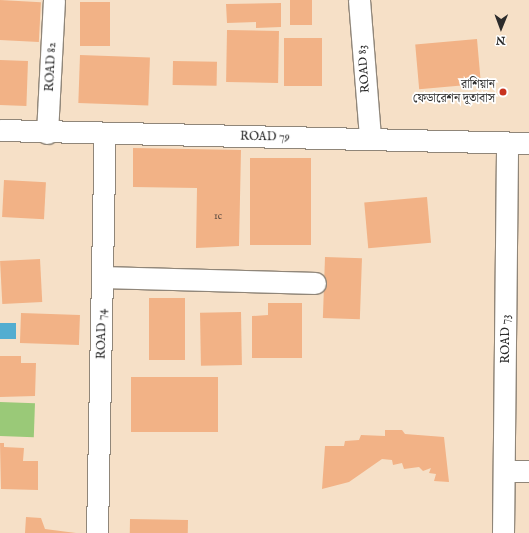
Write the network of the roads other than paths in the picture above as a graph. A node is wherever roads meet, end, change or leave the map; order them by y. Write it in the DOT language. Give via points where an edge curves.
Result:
graph roads {
  1 [pos="54,0"];
  2 [pos="359,0"];
  3 [pos="0,130"];
  4 [pos="47,133"];
  5 [pos="105,134"];
  6 [pos="370,138"];
  7 [pos="529,143"];
  8 [pos="507,144"];
  9 [pos="103,278"];
  10 [pos="315,283"];
  11 [pos="505,471"];
  12 [pos="529,471"];
  13 [pos="97,533"];
  14 [pos="503,533"];
  1 -- 4 [label="street, ROAD 82"];
  2 -- 6 [label="street, ROAD 83"];
  3 -- 4 [label="street, ROAD 79"];
  4 -- 5 [label="street, ROAD 79"];
  5 -- 6 [label="street, ROAD 79"];
  5 -- 9 [label="street, ROAD 74"];
  6 -- 8 [label="street, ROAD 79"];
  7 -- 8 [label="street, ROAD 79"];
  8 -- 11 [label="street, ROAD 73"];
  9 -- 10 [label="street"];
  9 -- 13 [label="street, ROAD 74"];
  11 -- 12 [label="street"];
  11 -- 14 [label="street, ROAD 73"];
}
